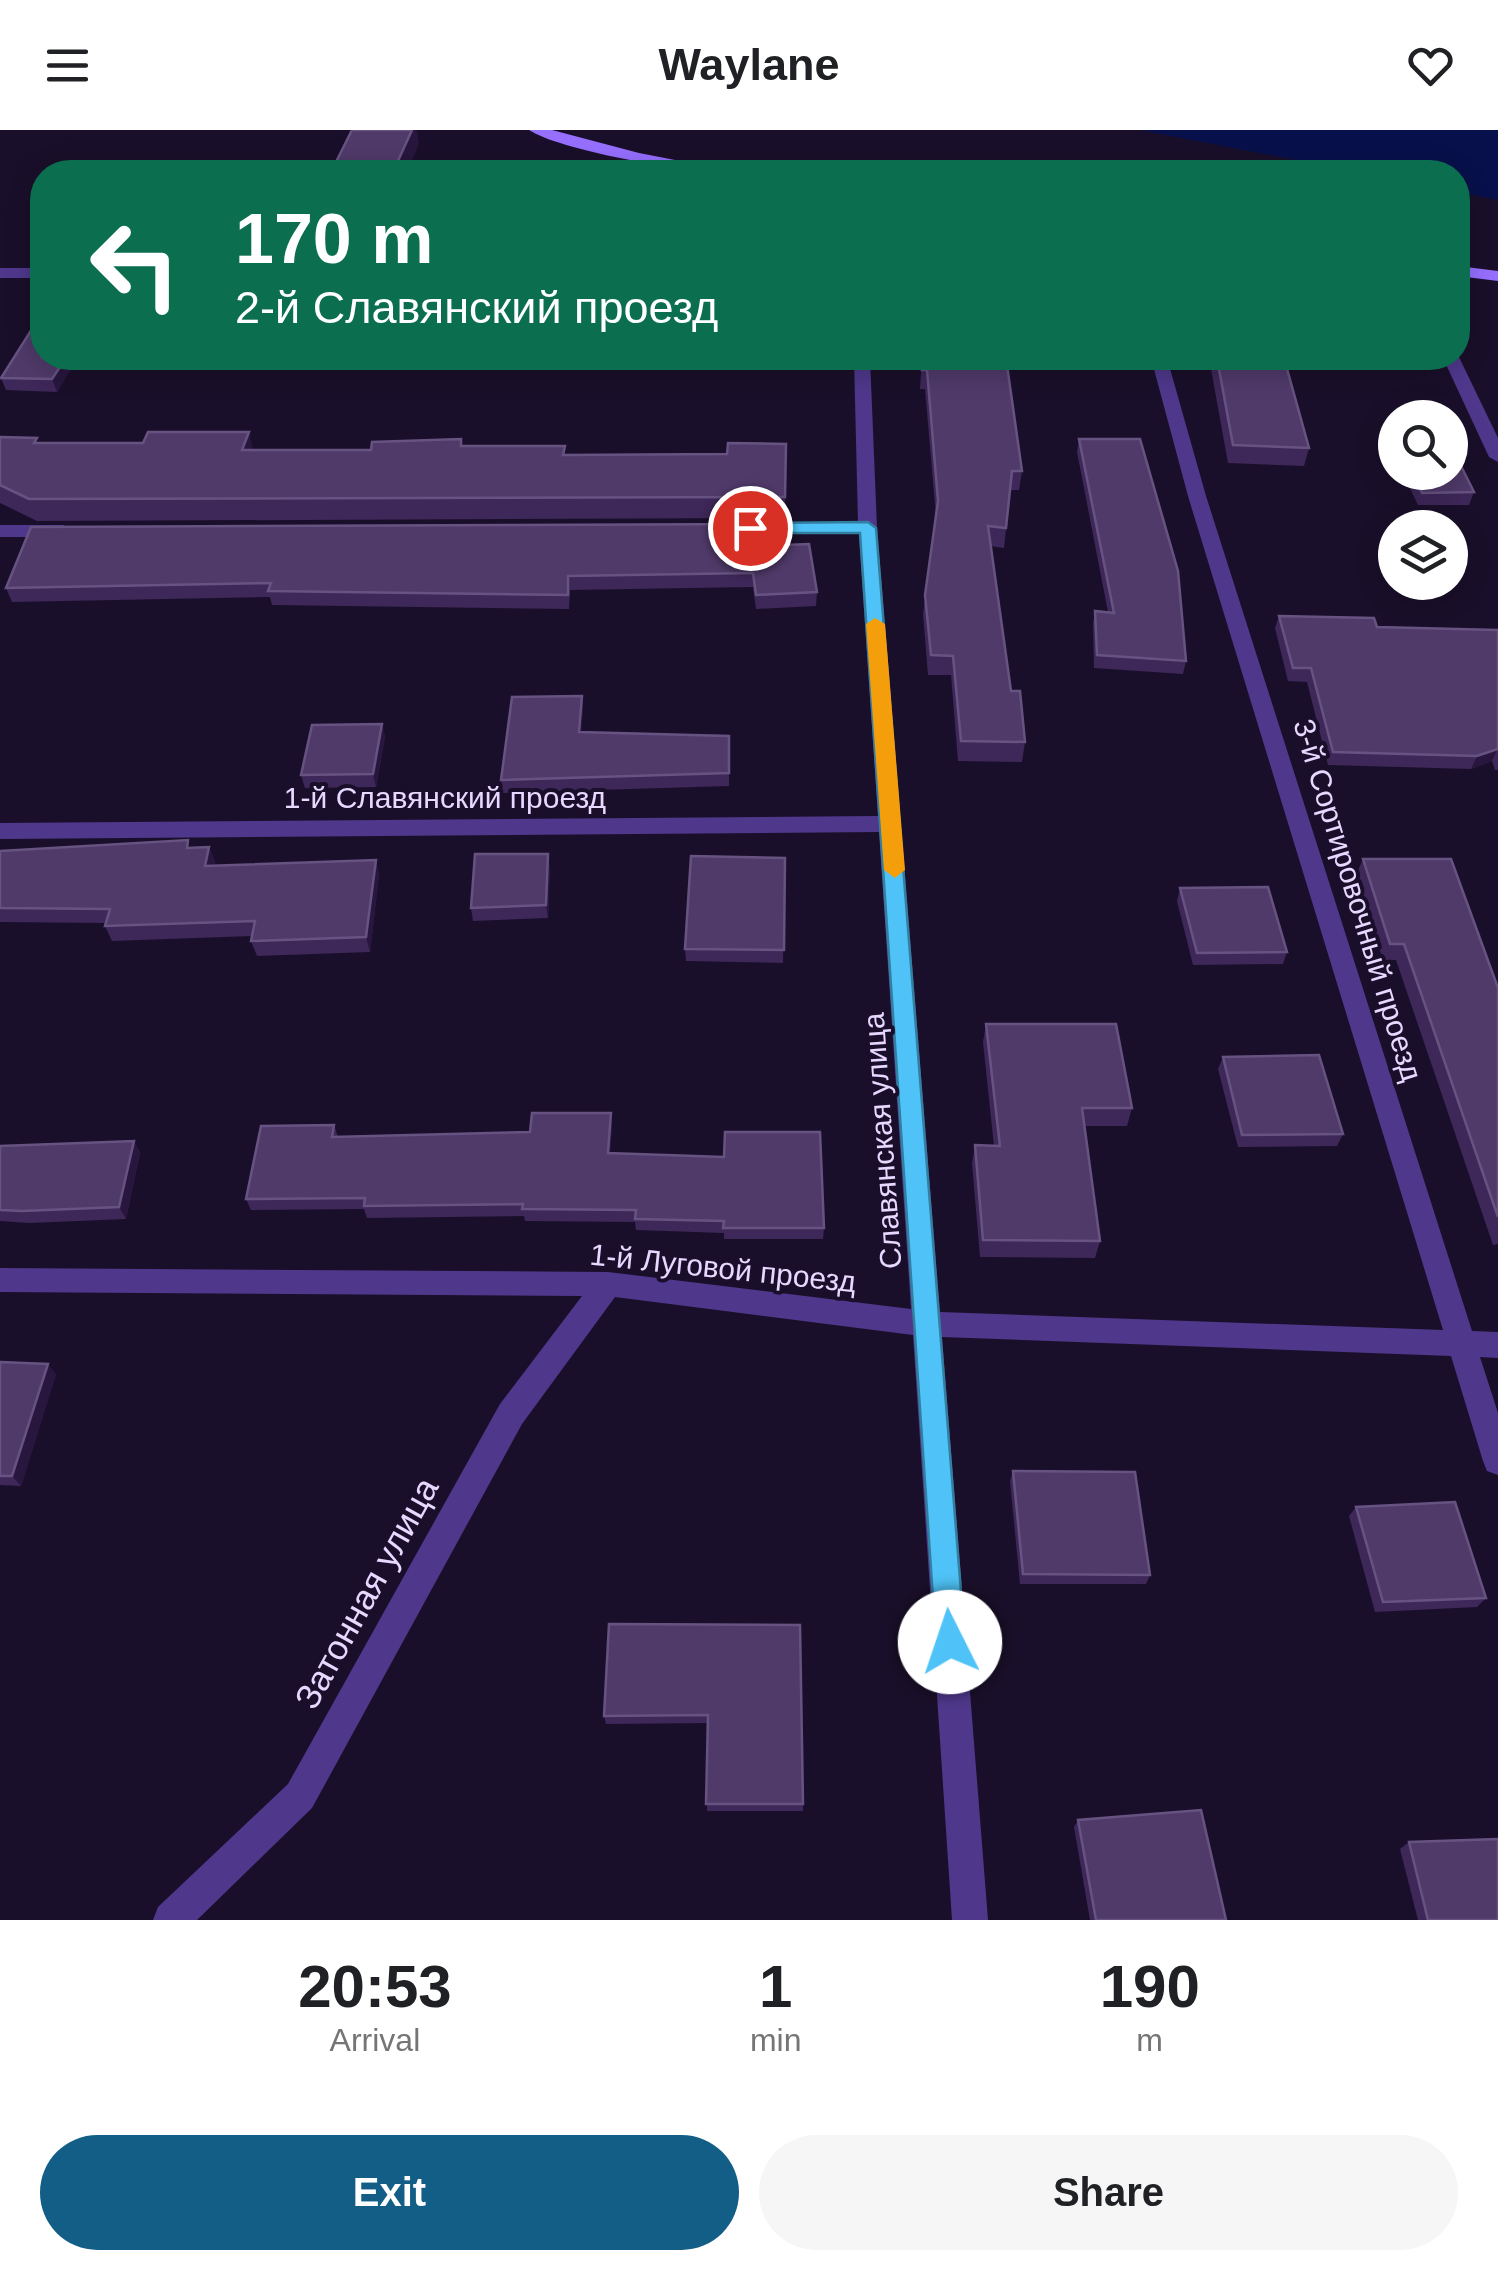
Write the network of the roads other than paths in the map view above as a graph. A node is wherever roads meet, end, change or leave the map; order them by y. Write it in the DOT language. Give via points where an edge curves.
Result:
graph roads {
  1 [pos="536,130"];
  2 [pos="656,160"];
  3 [pos="1470,272"];
  4 [pos="0,274"];
  5 [pos="30,274"];
  6 [pos="1498,276"];
  7 [pos="862,370"];
  8 [pos="1162,370"];
  9 [pos="1457,370"];
  10 [pos="1498,457"];
  11 [pos="730,528"];
  12 [pos="868,528"];
  13 [pos="0,531"];
  14 [pos="79,531"];
  15 [pos="892,824"];
  16 [pos="0,830"];
  17 [pos="0,1280"];
  18 [pos="608,1284"];
  19 [pos="928,1324"];
  20 [pos="1464,1345"];
  21 [pos="1498,1346"];
  22 [pos="1498,1461"];
  23 [pos="170,1920"];
  24 [pos="970,1920"];
  1 -- 2 [label="main road"];
  3 -- 6 [label="main road"];
  4 -- 5 [label="street"];
  7 -- 12 [label="street, Славянская улица"];
  8 -- 20 [label="street, 3-й Сортировочный проезд"];
  9 -- 10 [label="street"];
  11 -- 12 [label="street"];
  12 -- 15 [label="street, Славянская улица"];
  13 -- 14 [label="street"];
  15 -- 16 [label="street, 1-й Славянский проезд"];
  15 -- 19 [label="street, Славянская улица"];
  17 -- 18 [label="street, 1-й Луговой проезд"];
  18 -- 19 [label="street, 1-й Луговой проезд"];
  18 -- 23 [label="street, Затонная улица" via="510,1414 300,1796"];
  19 -- 20 [label="street, 1-й Луговой проезд"];
  19 -- 24 [label="street, Славянская улица"];
  20 -- 21 [label="street, 1-й Луговой проезд"];
  20 -- 22 [label="street, 3-й Сортировочный проезд"];
}
